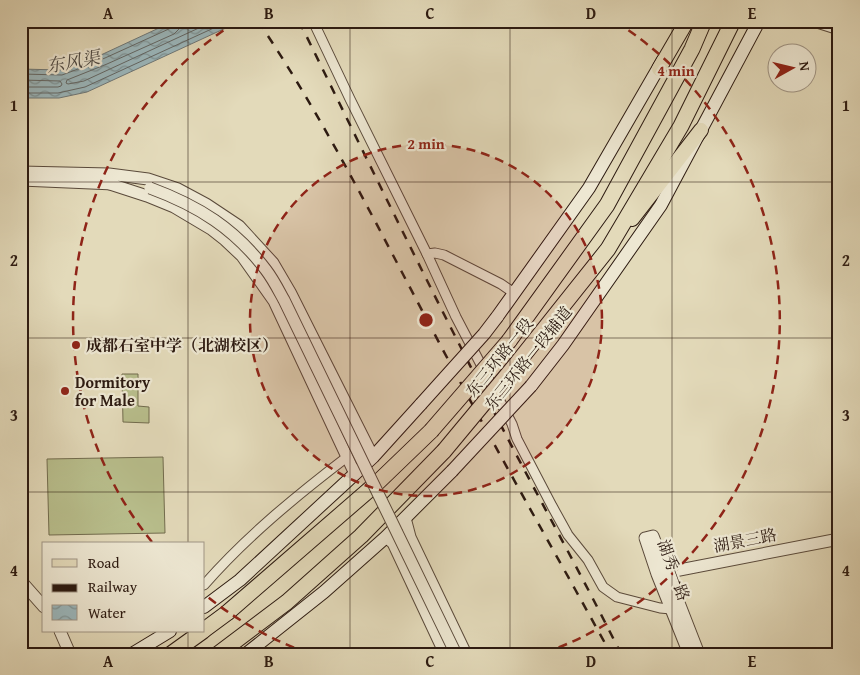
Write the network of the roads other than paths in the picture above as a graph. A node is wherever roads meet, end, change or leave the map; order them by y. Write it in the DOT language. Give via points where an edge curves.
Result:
graph roads {
  1 [pos="313,21"];
  2 [pos="681,21"];
  3 [pos="687,21"];
  4 [pos="704,21"];
  5 [pos="733,21"];
  6 [pos="759,21"];
  7 [pos="814,21"];
  8 [pos="839,29"];
  9 [pos="659,68"];
  10 [pos="701,130"];
  11 [pos="21,172"];
  12 [pos="108,179"];
  13 [pos="21,180"];
  14 [pos="608,249"];
  15 [pos="427,254"];
  16 [pos="514,293"];
  17 [pos="347,457"];
  18 [pos="373,457"];
  19 [pos="355,474"];
  20 [pos="405,518"];
  21 [pos="386,537"];
  22 [pos="839,539"];
  23 [pos="662,573"];
  24 [pos="21,581"];
  25 [pos="205,584"];
  26 [pos="42,605"];
  27 [pos="205,606"];
  28 [pos="671,609"];
  29 [pos="205,630"];
  30 [pos="60,632"];
  31 [pos="168,632"];
  32 [pos="202,632"];
  33 [pos="177,650"];
  34 [pos="70,654"];
  35 [pos="132,654"];
  36 [pos="166,654"];
  37 [pos="218,654"];
  38 [pos="246,654"];
  39 [pos="445,654"];
  40 [pos="456,654"];
  41 [pos="466,654"];
  42 [pos="688,654"];
  43 [pos="699,654"];
  1 -- 15 [label="street"];
  2 -- 9 [label="main road"];
  3 -- 9 [label="main road"];
  4 -- 29 [label="highway, 东三环路一段, bridge" via="607,205 509,341 431,431 377,483"];
  5 -- 14 [label="highway, 东三环路一段" via="681,126"];
  6 -- 10 [label="main road, 东三环路一段辅道"];
  7 -- 8 [label="street"];
  9 -- 16 [label="main road" via="589,188"];
  10 -- 14 [label="main road"];
  10 -- 20 [label="main road, 东三环路一段辅道, bridge" via="661,205 563,345 530,386"];
  11 -- 12 [label="street"];
  12 -- 13 [label="street"];
  12 -- 17 [label="street" via="174,207 211,229 242,256 274,301"];
  12 -- 18 [label="street" via="148,179 178,189 222,214 247,234 273,263 290,292"];
  12 -- 40 [label="street, bridge" via="150,188 194,207 242,242 267,272 289,309"];
  14 -- 37 [label="highway, 东三环路一段, bridge" via="444,452 361,536 287,602"];
  15 -- 16 [label="street" via="444,255"];
  15 -- 28 [label="street" via="552,506 603,587 617,597"];
  16 -- 18 [label="main road, bridge" via="484,334"];
  17 -- 19 [label="street"];
  17 -- 25 [label="street" via="238,548"];
  18 -- 19 [label="main road"];
  19 -- 27 [label="main road" via="240,580"];
  20 -- 21 [label="main road, 东三环路一段辅道"];
  20 -- 41 [label="street" via="410,537"];
  21 -- 38 [label="main road, 东三环路一段辅道"];
  21 -- 39 [label="street" via="393,543"];
  22 -- 23 [label="street, 湖景三路"];
  23 -- 28 [label="street, 湖秀一路"];
  23 -- 43 [label="street, 湖秀一路"];
  24 -- 26 [label="street"];
  28 -- 42 [label="street, 湖秀一路"];
  30 -- 34 [label="street"];
  31 -- 35 [label="main road"];
  32 -- 33 [label="highway, 东三环路一段"];
  33 -- 36 [label="highway, 东三环路一段"];
}
